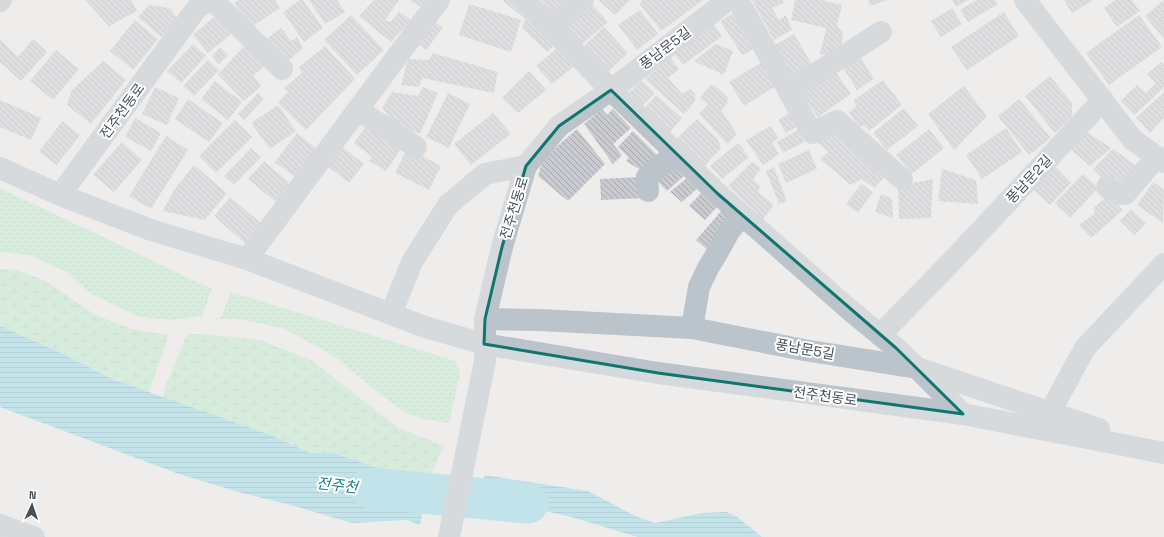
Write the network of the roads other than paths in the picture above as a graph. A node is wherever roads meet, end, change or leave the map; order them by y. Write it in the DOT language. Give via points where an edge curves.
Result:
graph roads {
  1 [pos="212,0"];
  2 [pos="439,0"];
  3 [pos="524,0"];
  4 [pos="583,0"];
  5 [pos="1025,0"];
  6 [pos="725,2"];
  7 [pos="550,27"];
  8 [pos="881,32"];
  9 [pos="282,70"];
  10 [pos="611,90"];
  11 [pos="789,92"];
  12 [pos="1103,100"];
  13 [pos="358,110"];
  14 [pos="416,147"];
  15 [pos="676,153"];
  16 [pos="1160,159"];
  17 [pos="526,166"];
  18 [pos="0,168"];
  19 [pos="902,179"];
  20 [pos="1107,187"];
  21 [pos="648,191"];
  22 [pos="60,195"];
  23 [pos="742,216"];
  24 [pos="247,259"];
  25 [pos="1164,264"];
  26 [pos="391,314"];
  27 [pos="485,319"];
  28 [pos="692,328"];
  29 [pos="880,335"];
  30 [pos="485,353"];
  31 [pos="917,368"];
  32 [pos="1050,412"];
  33 [pos="963,414"];
  34 [pos="1164,453"];
  35 [pos="0,525"];
  36 [pos="34,537"];
  37 [pos="449,537"];
  1 -- 9 [label="street"];
  1 -- 22 [label="street, 전주천동로" via="197,8"];
  2 -- 13 [label="street"];
  3 -- 7 [label="street"];
  4 -- 7 [label="street"];
  5 -- 12 [label="street"];
  6 -- 10 [label="street, 풍남문5길"];
  6 -- 11 [label="street"];
  7 -- 10 [label="street"];
  8 -- 11 [label="street"];
  10 -- 15 [label="street"];
  10 -- 17 [label="street, 풍남문5길" via="558,126"];
  11 -- 19 [label="street" via="812,133 837,121"];
  12 -- 16 [label="street" via="1133,140"];
  12 -- 29 [label="street, 풍남문2길"];
  13 -- 14 [label="street"];
  13 -- 24 [label="street"];
  15 -- 21 [label="street" via="647,177"];
  15 -- 23 [label="street"];
  16 -- 20 [label="street" via="1125,194 1119,194"];
  17 -- 26 [label="street, 전주천동로" via="485,174 448,205 412,262"];
  17 -- 27 [label="street, 전주천동로" via="502,247"];
  18 -- 22 [label="street, 전주천동로"];
  22 -- 24 [label="street, 전주천동로" via="151,230"];
  23 -- 28 [label="street" via="730,230 699,287"];
  23 -- 29 [label="street"];
  24 -- 26 [label="street, 전주천동로"];
  25 -- 32 [label="street" via="1085,348"];
  26 -- 30 [label="street, 전주천동로"];
  27 -- 28 [label="street, 풍남문5길"];
  27 -- 30 [label="street, 전주천동로"];
  28 -- 31 [label="street, 풍남문5길" via="804,350"];
  29 -- 31 [label="street"];
  30 -- 33 [label="street, 전주천동로"];
  30 -- 37 [label="street"];
  31 -- 32 [label="street, 전주천동로"];
  31 -- 33 [label="street"];
  32 -- 34 [label="street, 전주천동로"];
  33 -- 34 [label="street, 전주천동로"];
  35 -- 36 [label="street"];
}
